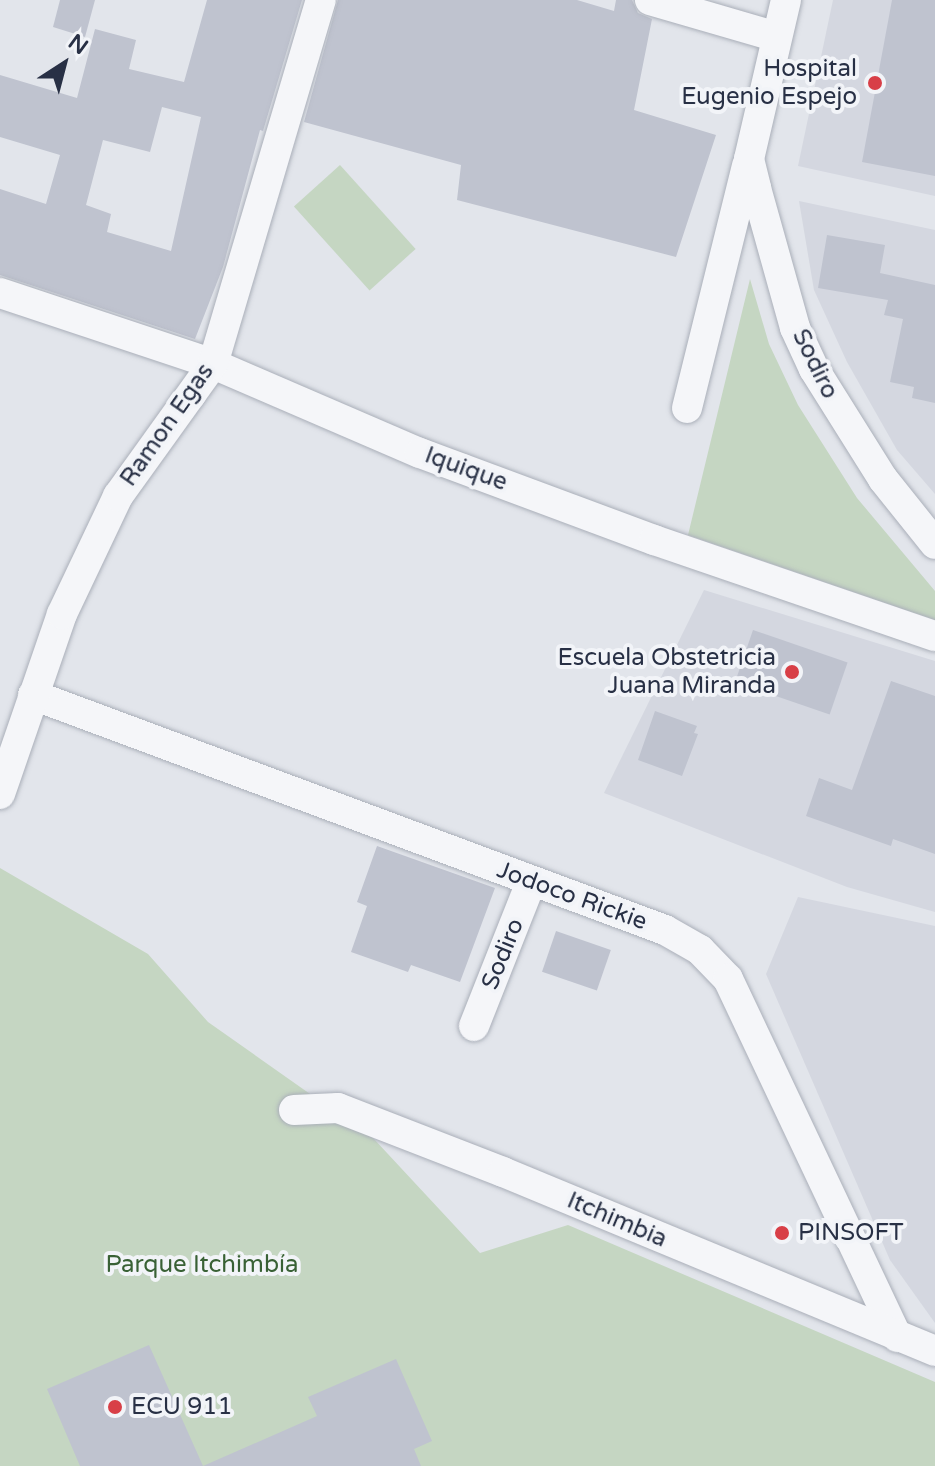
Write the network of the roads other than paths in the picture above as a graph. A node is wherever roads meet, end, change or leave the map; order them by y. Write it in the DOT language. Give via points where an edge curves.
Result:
graph roads {
  1 [pos="321,0"];
  2 [pos="650,0"];
  3 [pos="786,0"];
  4 [pos="777,37"];
  5 [pos="749,159"];
  6 [pos="0,293"];
  7 [pos="213,364"];
  8 [pos="687,408"];
  9 [pos="935,544"];
  10 [pos="935,636"];
  11 [pos="33,695"];
  12 [pos="0,794"];
  13 [pos="531,882"];
  14 [pos="474,1026"];
  15 [pos="294,1110"];
  16 [pos="897,1337"];
  17 [pos="935,1351"];
  1 -- 7 [label="street, Ramon Egas"];
  2 -- 4 [label="street"];
  3 -- 4 [label="street, Sodiro"];
  4 -- 5 [label="street, Sodiro"];
  5 -- 8 [label="street, Sodiro"];
  5 -- 9 [label="street, Sodiro" via="795,328 814,369 883,479"];
  6 -- 7 [label="street, Iquique"];
  7 -- 10 [label="street, Iquique" via="420,453"];
  7 -- 11 [label="street, Ramon Egas" via="118,496 62,614"];
  11 -- 12 [label="street, Ramon Egas"];
  11 -- 13 [label="street, Jodoco Rickie"];
  13 -- 14 [label="street, Sodiro"];
  13 -- 16 [label="street, Jodoco Rickie" via="665,930 700,950 728,979"];
  15 -- 16 [label="street, Itchimbia" via="338,1108"];
  16 -- 17 [label="street, Itchimbia"];
}
